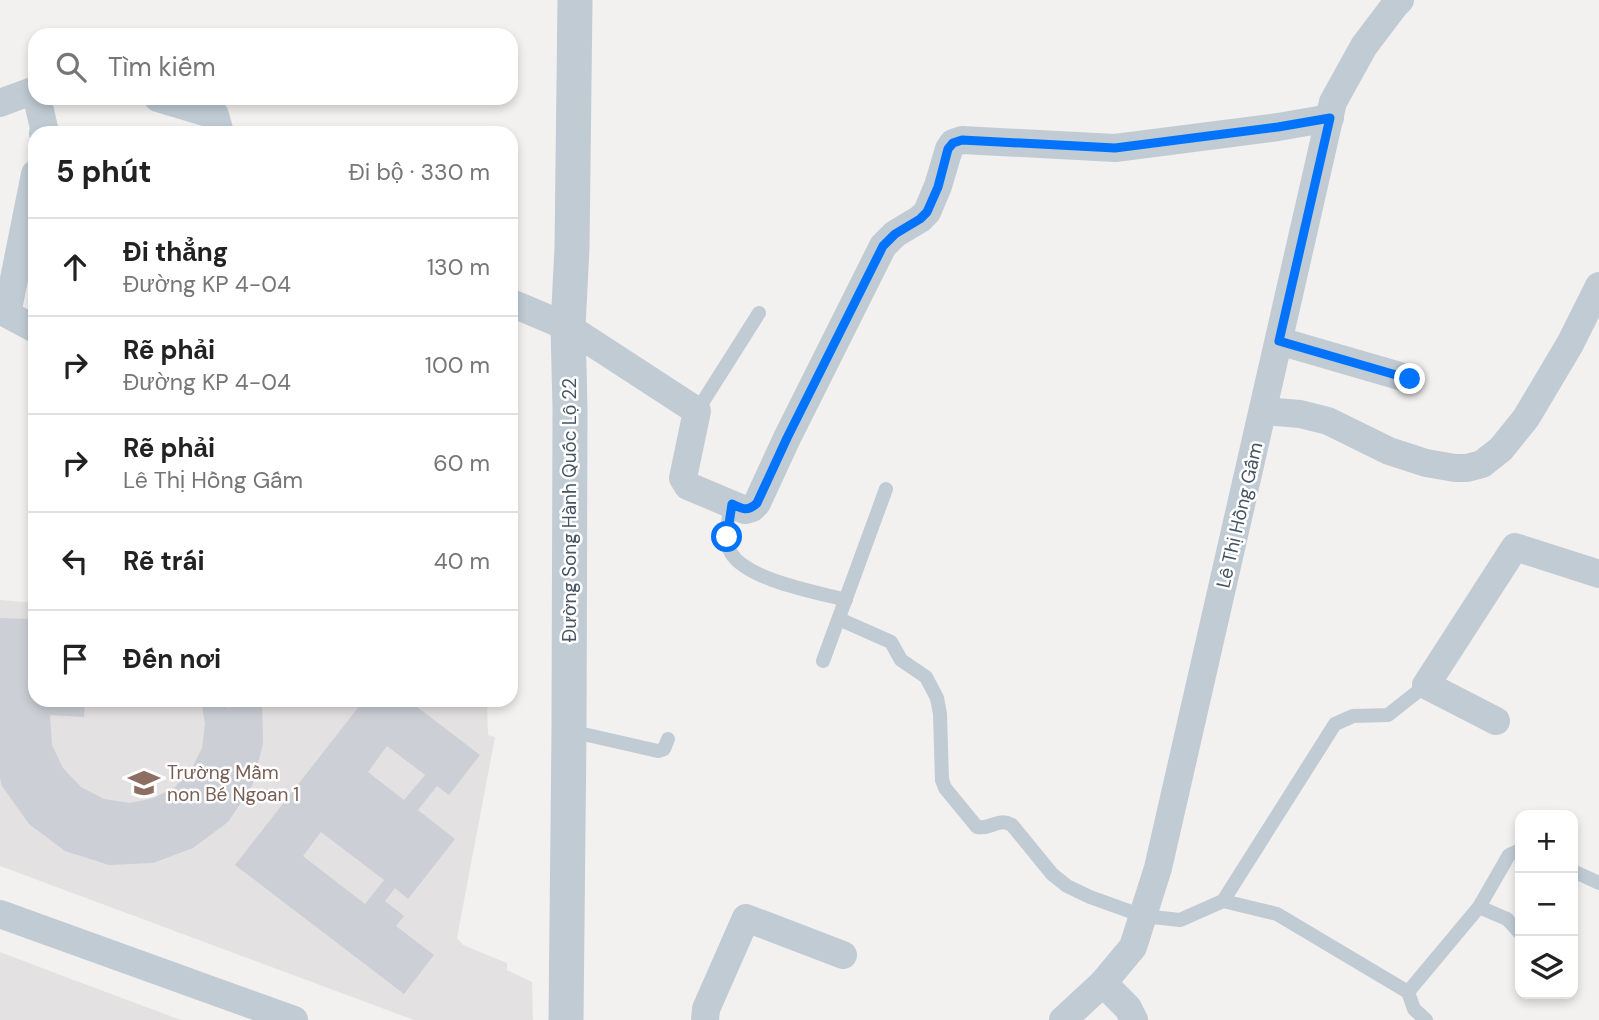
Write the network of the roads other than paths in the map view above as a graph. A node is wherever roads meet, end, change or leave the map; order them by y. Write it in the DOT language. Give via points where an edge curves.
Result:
graph roads {
  1 [pos="575,0"];
  2 [pos="1400,0"];
  3 [pos="28,93"];
  4 [pos="0,103"];
  5 [pos="39,105"];
  6 [pos="181,105"];
  7 [pos="1330,118"];
  8 [pos="44,126"];
  9 [pos="218,126"];
  10 [pos="28,206"];
  11 [pos="1599,286"];
  12 [pos="518,306"];
  13 [pos="759,313"];
  14 [pos="3,320"];
  15 [pos="28,327"];
  16 [pos="569,327"];
  17 [pos="1279,341"];
  18 [pos="1410,379"];
  19 [pos="697,411"];
  20 [pos="1263,411"];
  21 [pos="886,489"];
  22 [pos="732,504"];
  23 [pos="1599,574"];
  24 [pos="846,600"];
  25 [pos="839,620"];
  26 [pos="823,662"];
  27 [pos="1426,685"];
  28 [pos="1496,721"];
  29 [pos="569,731"];
  30 [pos="668,739"];
  31 [pos="1515,852"];
  32 [pos="1577,873"];
  33 [pos="1599,883"];
  34 [pos="1223,901"];
  35 [pos="1479,907"];
  36 [pos="0,914"];
  37 [pos="1143,916"];
  38 [pos="1515,928"];
  39 [pos="843,955"];
  40 [pos="1103,984"];
  41 [pos="1408,992"];
  42 [pos="293,1020"];
  43 [pos="566,1020"];
  44 [pos="705,1020"];
  45 [pos="1063,1020"];
  46 [pos="1134,1020"];
  47 [pos="1426,1020"];
  1 -- 16 [label="street, Đường Song Hành Quốc Lộ 22"];
  2 -- 7 [label="street, Lê Thị Hồng Gấm" via="1364,46"];
  3 -- 4 [label="street"];
  5 -- 8 [label="street"];
  6 -- 9 [label="street" via="215,115"];
  7 -- 17 [label="street, Lê Thị Hồng Gấm"];
  7 -- 22 [label="street" via="1115,148 953,143 927,212 883,246 757,503 745,510"];
  10 -- 14 [label="street"];
  11 -- 20 [label="street" via="1526,418 1482,464 1455,468 1426,463 1389,451 1328,421"];
  12 -- 16 [label="street"];
  13 -- 19 [label="lane"];
  14 -- 15 [label="street"];
  16 -- 19 [label="street"];
  16 -- 29 [label="street, Đường Song Hành Quốc Lộ 22"];
  17 -- 18 [label="street"];
  17 -- 20 [label="street, Lê Thị Hồng Gấm"];
  19 -- 22 [label="street" via="683,478 688,486"];
  20 -- 37 [label="street, Lê Thị Hồng Gấm"];
  21 -- 24 [label="lane"];
  22 -- 24 [label="lane" via="727,537 730,552 740,564 773,581"];
  23 -- 27 [label="street" via="1515,547"];
  24 -- 25 [label="lane"];
  25 -- 26 [label="lane"];
  25 -- 37 [label="lane" via="891,642 901,660 926,677 940,714 942,780 977,827 998,822 1012,825 1067,886"];
  27 -- 28 [label="street"];
  27 -- 34 [label="lane" via="1388,715 1353,716 1335,724"];
  29 -- 30 [label="lane" via="658,751"];
  29 -- 43 [label="street, Đường Song Hành Quốc Lộ 22"];
  31 -- 35 [label="lane" via="1509,855"];
  32 -- 33 [label="lane"];
  34 -- 37 [label="lane" via="1180,920"];
  34 -- 41 [label="lane" via="1277,915"];
  35 -- 38 [label="lane" via="1507,919"];
  35 -- 41 [label="lane"];
  36 -- 42 [label="street"];
  37 -- 40 [label="street, Lê Thị Hồng Gấm" via="1133,947"];
  39 -- 44 [label="street" via="746,918"];
  40 -- 45 [label="street, Lê Thị Hồng Gấm"];
  40 -- 46 [label="street"];
  41 -- 47 [label="lane" via="1414,1009"];
}
